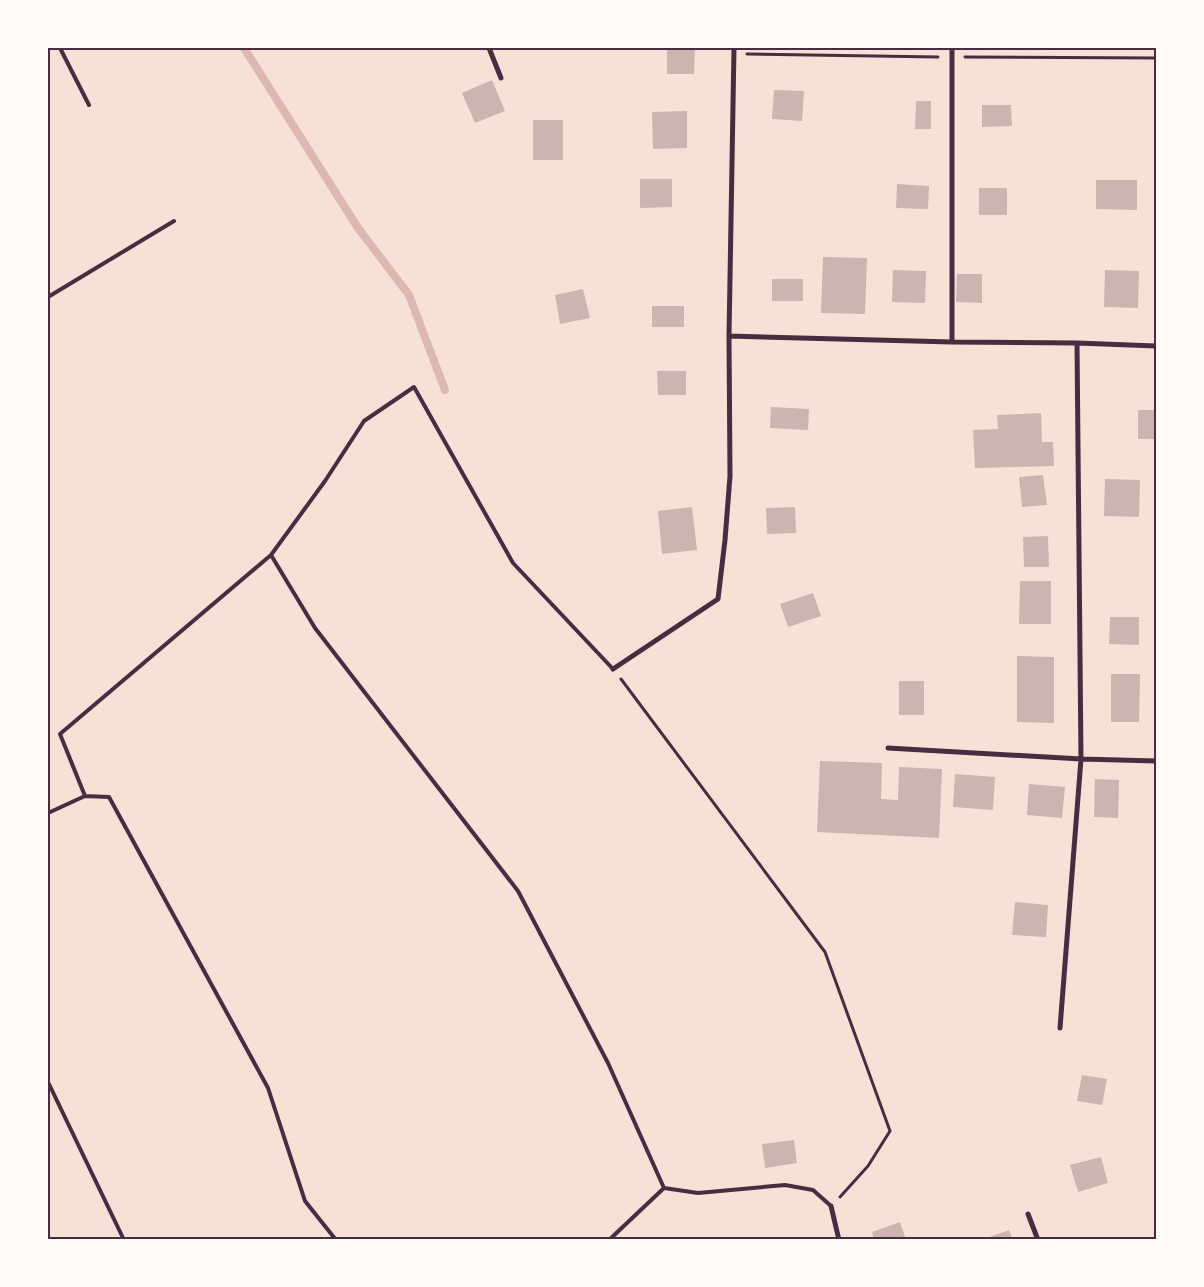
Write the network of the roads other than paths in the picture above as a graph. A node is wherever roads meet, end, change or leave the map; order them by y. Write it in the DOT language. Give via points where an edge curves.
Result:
graph roads {
  1 [pos="60,48"];
  2 [pos="489,48"];
  3 [pos="734,48"];
  4 [pos="952,48"];
  5 [pos="502,78"];
  6 [pos="89,105"];
  7 [pos="174,221"];
  8 [pos="48,297"];
  9 [pos="729,336"];
  10 [pos="952,342"];
  11 [pos="1077,343"];
  12 [pos="1156,346"];
  13 [pos="271,555"];
  14 [pos="613,669"];
  15 [pos="888,748"];
  16 [pos="1081,759"];
  17 [pos="1156,761"];
  18 [pos="84,796"];
  19 [pos="48,813"];
  20 [pos="1060,1028"];
  21 [pos="48,1082"];
  22 [pos="664,1188"];
  23 [pos="831,1206"];
  24 [pos="1028,1214"];
  25 [pos="124,1240"];
  26 [pos="336,1240"];
  27 [pos="609,1240"];
  28 [pos="839,1240"];
  29 [pos="1038,1240"];
  1 -- 6 [label="lane"];
  2 -- 5 [label="street"];
  3 -- 9 [label="street"];
  4 -- 10 [label="street"];
  7 -- 8 [label="lane"];
  9 -- 10 [label="street"];
  9 -- 14 [label="street" via="730,476 718,599"];
  10 -- 11 [label="street"];
  11 -- 12 [label="street"];
  11 -- 16 [label="street"];
  13 -- 14 [label="lane" via="364,421 414,387 513,562"];
  13 -- 18 [label="lane" via="60,734"];
  13 -- 22 [label="lane" via="316,628 518,891 608,1063"];
  15 -- 16 [label="street"];
  16 -- 17 [label="street"];
  16 -- 20 [label="street"];
  18 -- 19 [label="lane"];
  18 -- 26 [label="lane" via="109,797 268,1088 305,1201"];
  21 -- 25 [label="lane"];
  22 -- 23 [label="lane" via="698,1193 785,1184 813,1190"];
  22 -- 27 [label="lane"];
  23 -- 28 [label="street"];
  24 -- 29 [label="street"];
}
